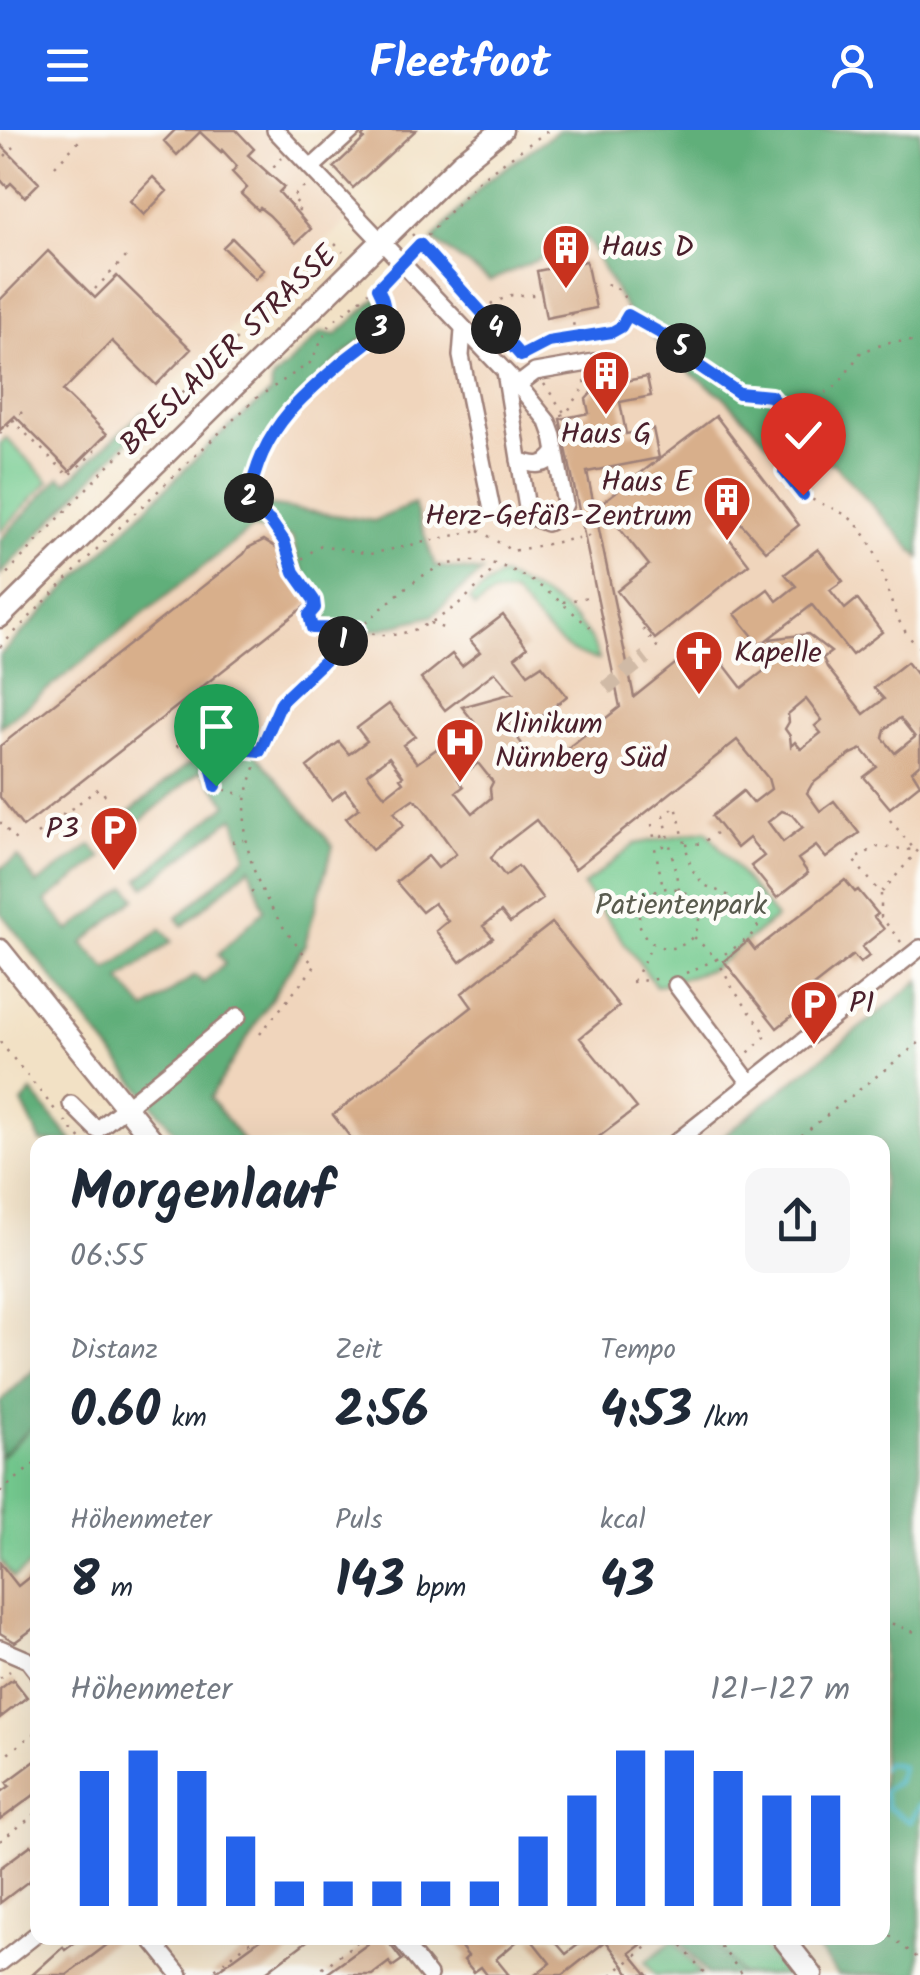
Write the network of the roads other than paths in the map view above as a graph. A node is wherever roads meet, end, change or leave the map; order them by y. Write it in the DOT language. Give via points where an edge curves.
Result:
graph roads {
  1 [pos="275,130"];
  2 [pos="354,130"];
  3 [pos="502,130"];
  4 [pos="309,176"];
  5 [pos="383,241"];
  6 [pos="463,330"];
  7 [pos="594,362"];
  8 [pos="505,372"];
  9 [pos="518,384"];
  10 [pos="555,453"];
  11 [pos="519,460"];
  12 [pos="492,510"];
  13 [pos="0,617"];
  14 [pos="0,950"];
  15 [pos="916,951"];
  16 [pos="674,979"];
  17 [pos="238,1016"];
  18 [pos="750,1083"];
  19 [pos="71,1104"];
  20 [pos="128,1107"];
  21 [pos="149,1135"];
  22 [pos="685,1135"];
  23 [pos="0,1648"];
  24 [pos="30,1663"];
  25 [pos="30,1939"];
  26 [pos="156,1945"];
  27 [pos="405,1945"];
  28 [pos="788,1945"];
  29 [pos="0,1963"];
  30 [pos="180,1975"];
  31 [pos="429,1975"];
  32 [pos="812,1975"];
  1 -- 4 [label="street"];
  2 -- 4 [label="street"];
  3 -- 5 [label="main road, BRESLAUER STRASSE"];
  4 -- 5 [label="street"];
  5 -- 6 [label="street"];
  5 -- 13 [label="main road, BRESLAUER STRASSE"];
  6 -- 8 [label="street"];
  6 -- 12 [label="street" via="461,356"];
  7 -- 9 [label="street" via="535,372"];
  8 -- 9 [label="street"];
  8 -- 11 [label="street"];
  9 -- 10 [label="street" via="548,422"];
  10 -- 11 [label="street" via="545,464"];
  10 -- 11 [label="street" via="565,504 548,523 527,508"];
  14 -- 20 [label="main road"];
  15 -- 18 [label="street"];
  16 -- 18 [label="street"];
  17 -- 20 [label="street"];
  18 -- 22 [label="street"];
  19 -- 20 [label="street" via="98,1130"];
  20 -- 21 [label="main road"];
  23 -- 24 [label="street"];
  25 -- 29 [label="street"];
  26 -- 30 [label="street"];
  27 -- 31 [label="street"];
  28 -- 32 [label="main road"];
}
